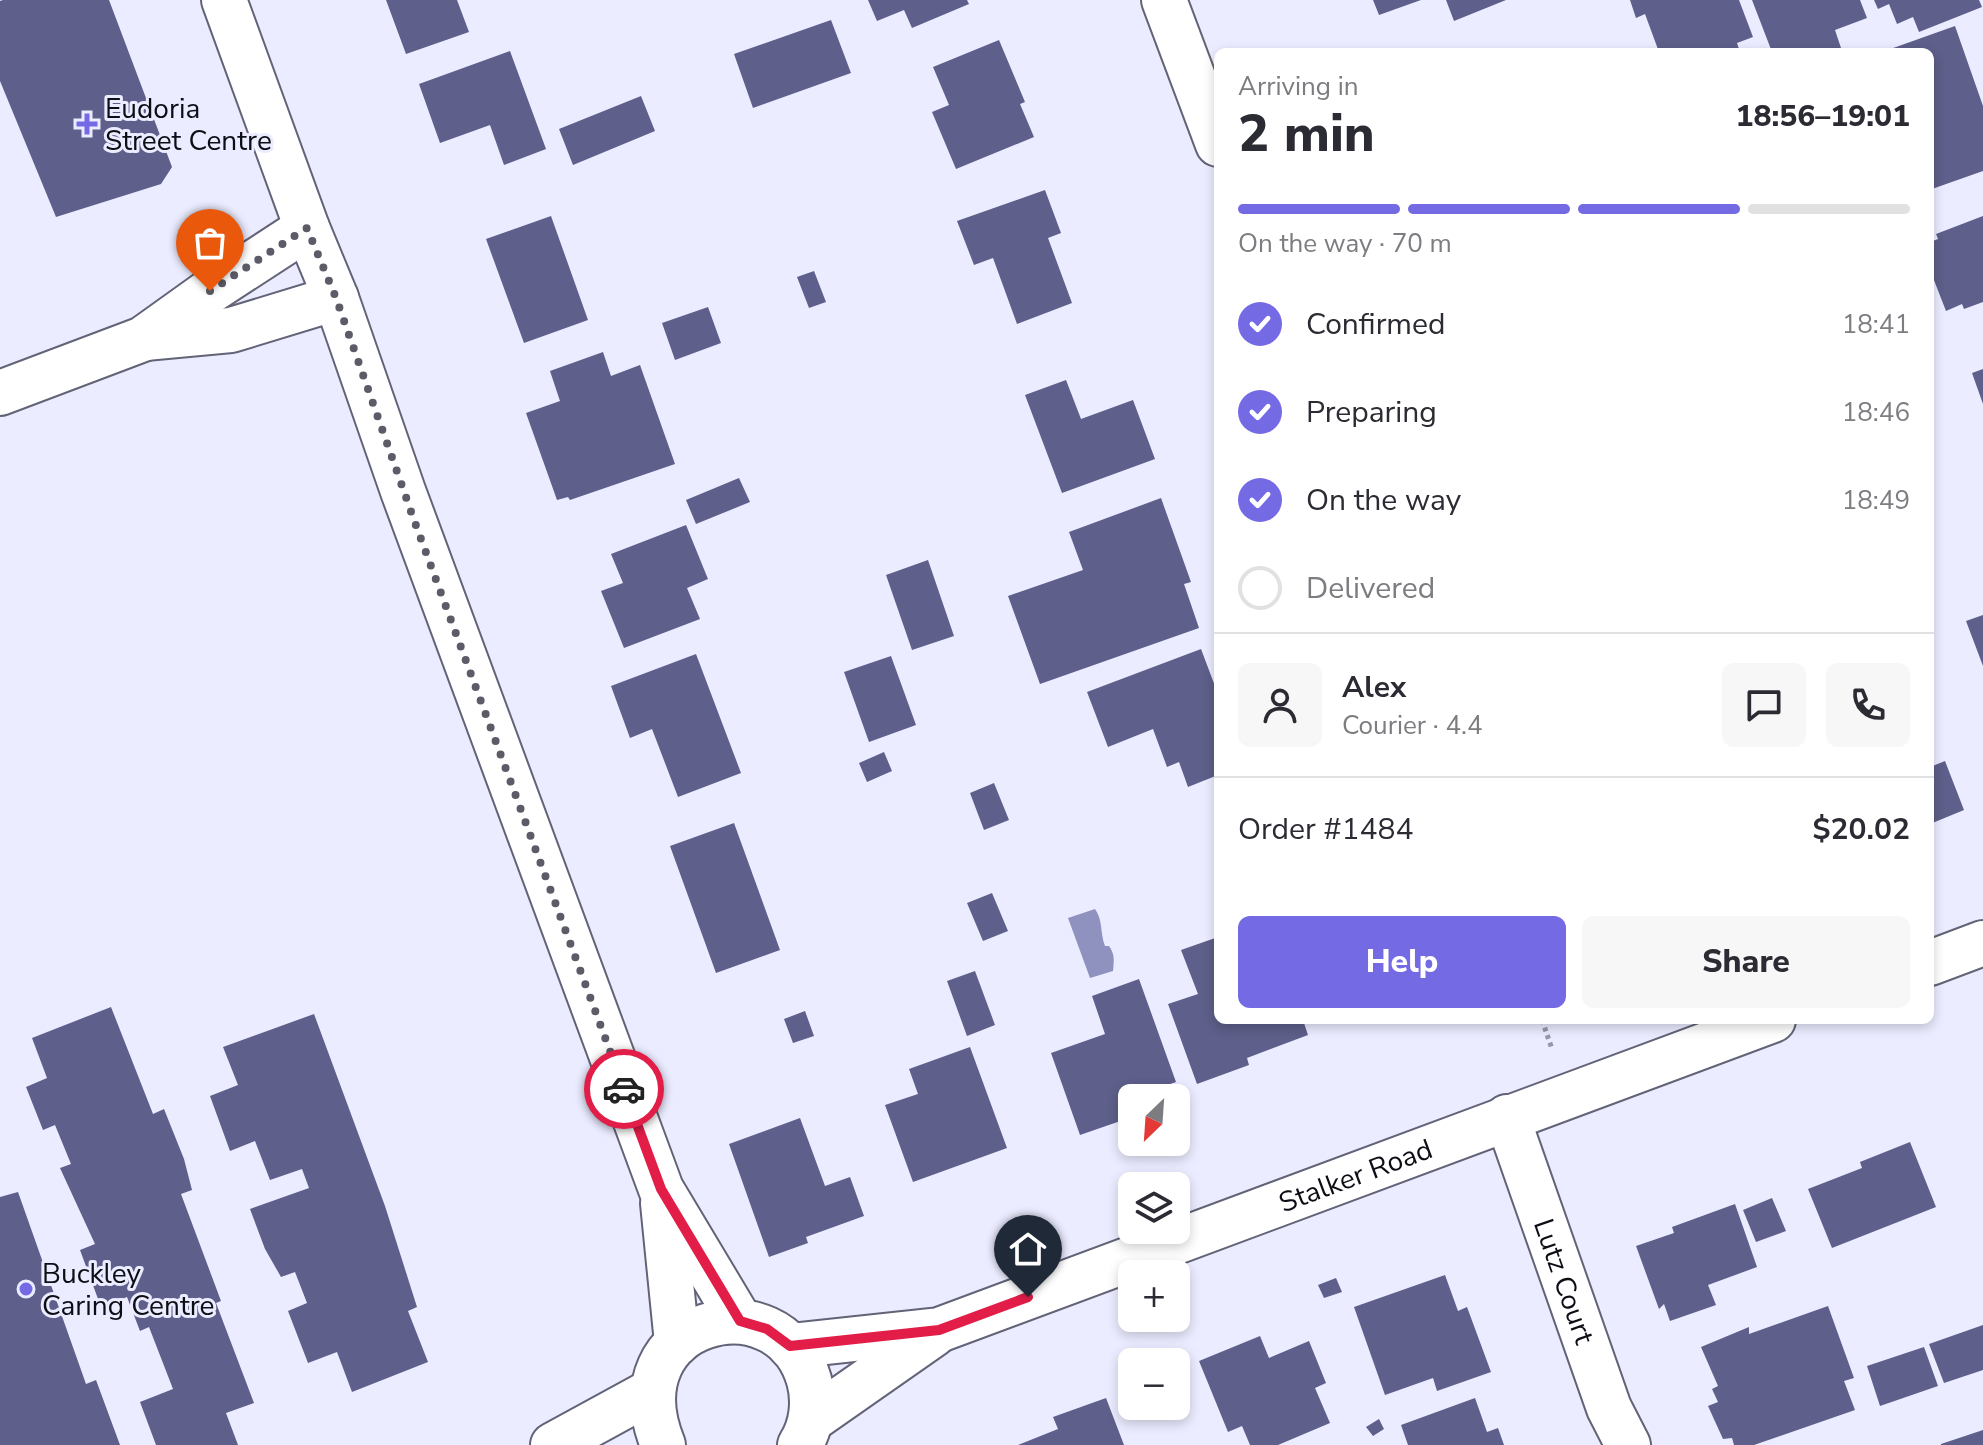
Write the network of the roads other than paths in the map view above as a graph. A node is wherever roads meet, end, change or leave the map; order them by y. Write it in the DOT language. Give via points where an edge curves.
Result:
graph roads {
  1 [pos="224,0"];
  2 [pos="1164,0"];
  3 [pos="1214,133"];
  4 [pos="307,228"];
  5 [pos="336,298"];
  6 [pos="143,339"];
  7 [pos="0,393"];
  8 [pos="1983,943"];
  9 [pos="1934,961"];
  10 [pos="1762,1024"];
  11 [pos="1507,1117"];
  12 [pos="661,1189"];
  13 [pos="740,1321"];
  14 [pos="939,1330"];
  15 [pos="677,1343"];
  16 [pos="790,1346"];
  17 [pos="652,1391"];
  18 [pos="806,1432"];
  19 [pos="553,1445"];
  20 [pos="663,1445"];
  21 [pos="1628,1445"];
  1 -- 4 [label="main road"];
  2 -- 3 [label="main road"];
  4 -- 5 [label="main road"];
  4 -- 6 [label="main road"];
  5 -- 6 [label="main road" via="231,330"];
  5 -- 12 [label="main road"];
  6 -- 7 [label="main road"];
  8 -- 9 [label="main road"];
  10 -- 11 [label="main road, Stalker Road"];
  11 -- 14 [label="main road, Stalker Road"];
  11 -- 21 [label="main road, Lutz Court" via="1609,1408"];
  12 -- 13 [label="main road"];
  12 -- 15 [label="main road"];
  13 -- 15 [label="main road" via="717,1322"];
  13 -- 16 [label="main road" via="767,1329"];
  14 -- 16 [label="main road, Stalker Road"];
  14 -- 18 [label="main road, Stalker Road"];
  15 -- 17 [label="main road" via="660,1365"];
  16 -- 18 [label="main road" via="805,1367 812,1393"];
  17 -- 19 [label="main road"];
  17 -- 20 [label="main road" via="653,1419"];
}
